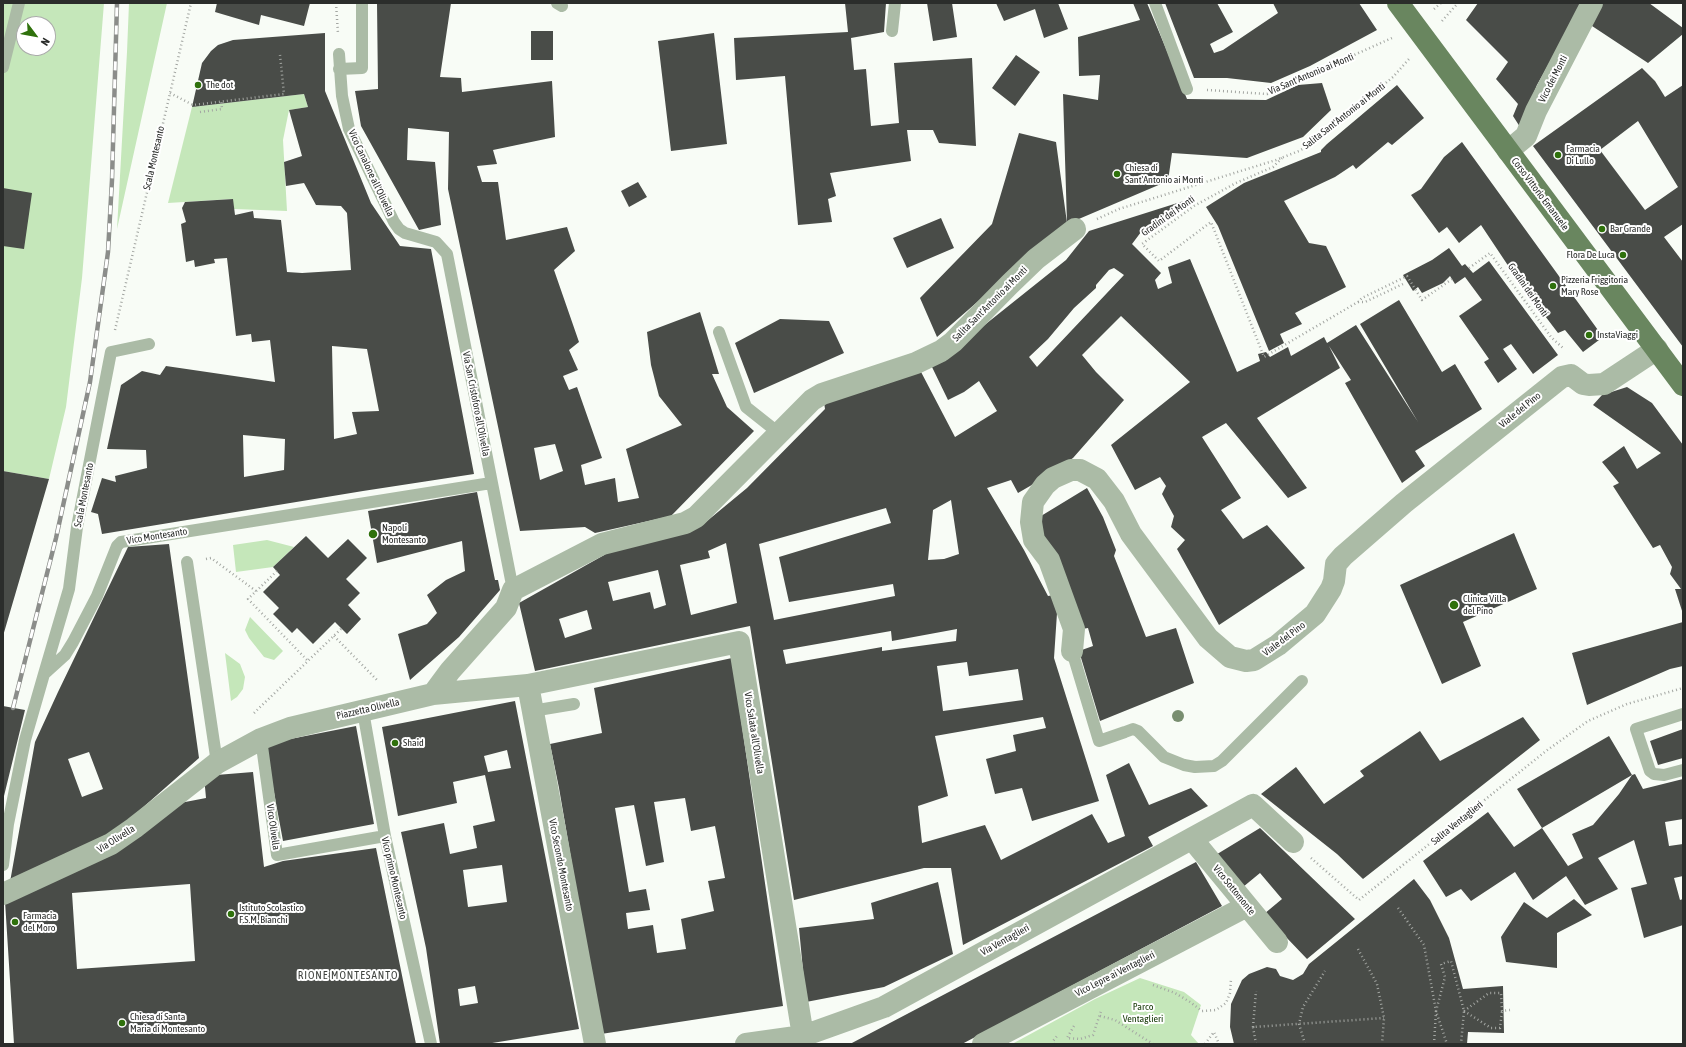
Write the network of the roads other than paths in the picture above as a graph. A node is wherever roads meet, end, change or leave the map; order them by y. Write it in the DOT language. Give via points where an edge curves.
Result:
graph roads {
  1 [pos="18,3"];
  2 [pos="362,3"];
  3 [pos="895,3"];
  4 [pos="1155,3"];
  5 [pos="1398,3"];
  6 [pos="1592,3"];
  7 [pos="892,31"];
  8 [pos="339,54"];
  9 [pos="3,67"];
  10 [pos="339,69"];
  11 [pos="1187,89"];
  12 [pos="1505,147"];
  13 [pos="1075,229"];
  14 [pos="415,236"];
  15 [pos="718,332"];
  16 [pos="149,344"];
  17 [pos="1657,349"];
  18 [pos="1683,385"];
  19 [pos="780,434"];
  20 [pos="491,483"];
  21 [pos="188,562"];
  22 [pos="513,590"];
  23 [pos="1072,651"];
  24 [pos="44,674"];
  25 [pos="1302,680"];
  26 [pos="528,685"];
  27 [pos="433,694"];
  28 [pos="574,704"];
  29 [pos="363,711"];
  30 [pos="532,711"];
  31 [pos="1683,714"];
  32 [pos="260,739"];
  33 [pos="217,763"];
  34 [pos="1683,770"];
  35 [pos="385,836"];
  36 [pos="1192,838"];
  37 [pos="1293,842"];
  38 [pos="3,865"];
  39 [pos="3,894"];
  40 [pos="1247,906"];
  41 [pos="1277,942"];
  42 [pos="793,1040"];
  43 [pos="431,1044"];
  44 [pos="595,1044"];
  45 [pos="746,1044"];
  46 [pos="983,1044"];
  1 -- 9 [label="lane"];
  2 -- 10 [label="lane" via="362,68"];
  3 -- 7 [label="lane"];
  4 -- 11 [label="lane"];
  5 -- 12 [label="main road, Corso Vittorio Emanuele"];
  6 -- 12 [label="street, Vico dei Monti" via="1536,111 1526,136"];
  8 -- 10 [label="lane, Vico Canalone all'Olivella"];
  10 -- 14 [label="lane, Vico Canalone all'Olivella" via="345,113 357,147 394,222 399,229"];
  12 -- 17 [label="main road, Corso Vittorio Emanuele"];
  13 -- 19 [label="street, Salita Sant'Antonio ai Monti" via="1026,269 941,351 916,363 822,394 812,400"];
  14 -- 20 [label="lane, Via San Cristoforo all'Olivella" via="436,242 447,254"];
  15 -- 19 [label="lane" via="746,407"];
  16 -- 24 [label="lane, Scala Montesanto" via="112,352 77,527 69,589"];
  17 -- 18 [label="main road, Corso Vittorio Emanuele"];
  17 -- 23 [label="street, Viale del Pino" via="1604,384 1589,385 1583,384 1571,375 1562,377 1404,503 1343,556 1336,564 1334,581 1321,606 1291,635 1254,660 1230,657 1208,638 1131,534 1114,501 1097,479 1080,470 1071,470 1053,478 1033,502 1031,522 1034,540 1049,560 1074,629"];
  19 -- 22 [label="street, Salita Sant'Antonio ai Monti" via="696,518 602,544"];
  20 -- 22 [label="lane, Via San Cristoforo all'Olivella"];
  20 -- 24 [label="lane, Vico Montesanto" via="121,542 73,642 65,655"];
  21 -- 33 [label="lane"];
  22 -- 27 [label="street" via="506,608 450,670"];
  23 -- 25 [label="lane" via="1099,741 1133,729 1164,757 1184,765 1214,766 1222,762"];
  24 -- 38 [label="lane" via="25,740 8,824"];
  26 -- 27 [label="street, Piazzetta Olivella"];
  26 -- 30 [label="street, Vico Secondo Montesanto"];
  26 -- 42 [label="street, Vico Salata all'Olivella" via="739,642"];
  27 -- 29 [label="street, Piazzetta Olivella"];
  28 -- 30 [label="lane"];
  29 -- 32 [label="street, Piazzetta Olivella" via="290,728"];
  29 -- 35 [label="lane, Vico primo Montesanto"];
  30 -- 44 [label="street, Vico Secondo Montesanto"];
  31 -- 34 [label="lane" via="1636,729 1650,771 1664,775"];
  32 -- 33 [label="street, Piazzetta Olivella"];
  32 -- 35 [label="lane, Vico Olivella" via="277,855"];
  33 -- 39 [label="street, Via Olivella" via="111,844"];
  35 -- 43 [label="lane, Vico primo Montesanto"];
  36 -- 37 [label="street, Via Ventaglieri" via="1253,805"];
  36 -- 40 [label="street, Vico Sottomonte"];
  36 -- 42 [label="street, Via Ventaglieri" via="884,1007"];
  40 -- 41 [label="street, Vico Sottomonte"];
  40 -- 46 [label="street, Vico Lepre ai Ventaglieri"];
  42 -- 45 [label="street, Via Ventaglieri"];
}
